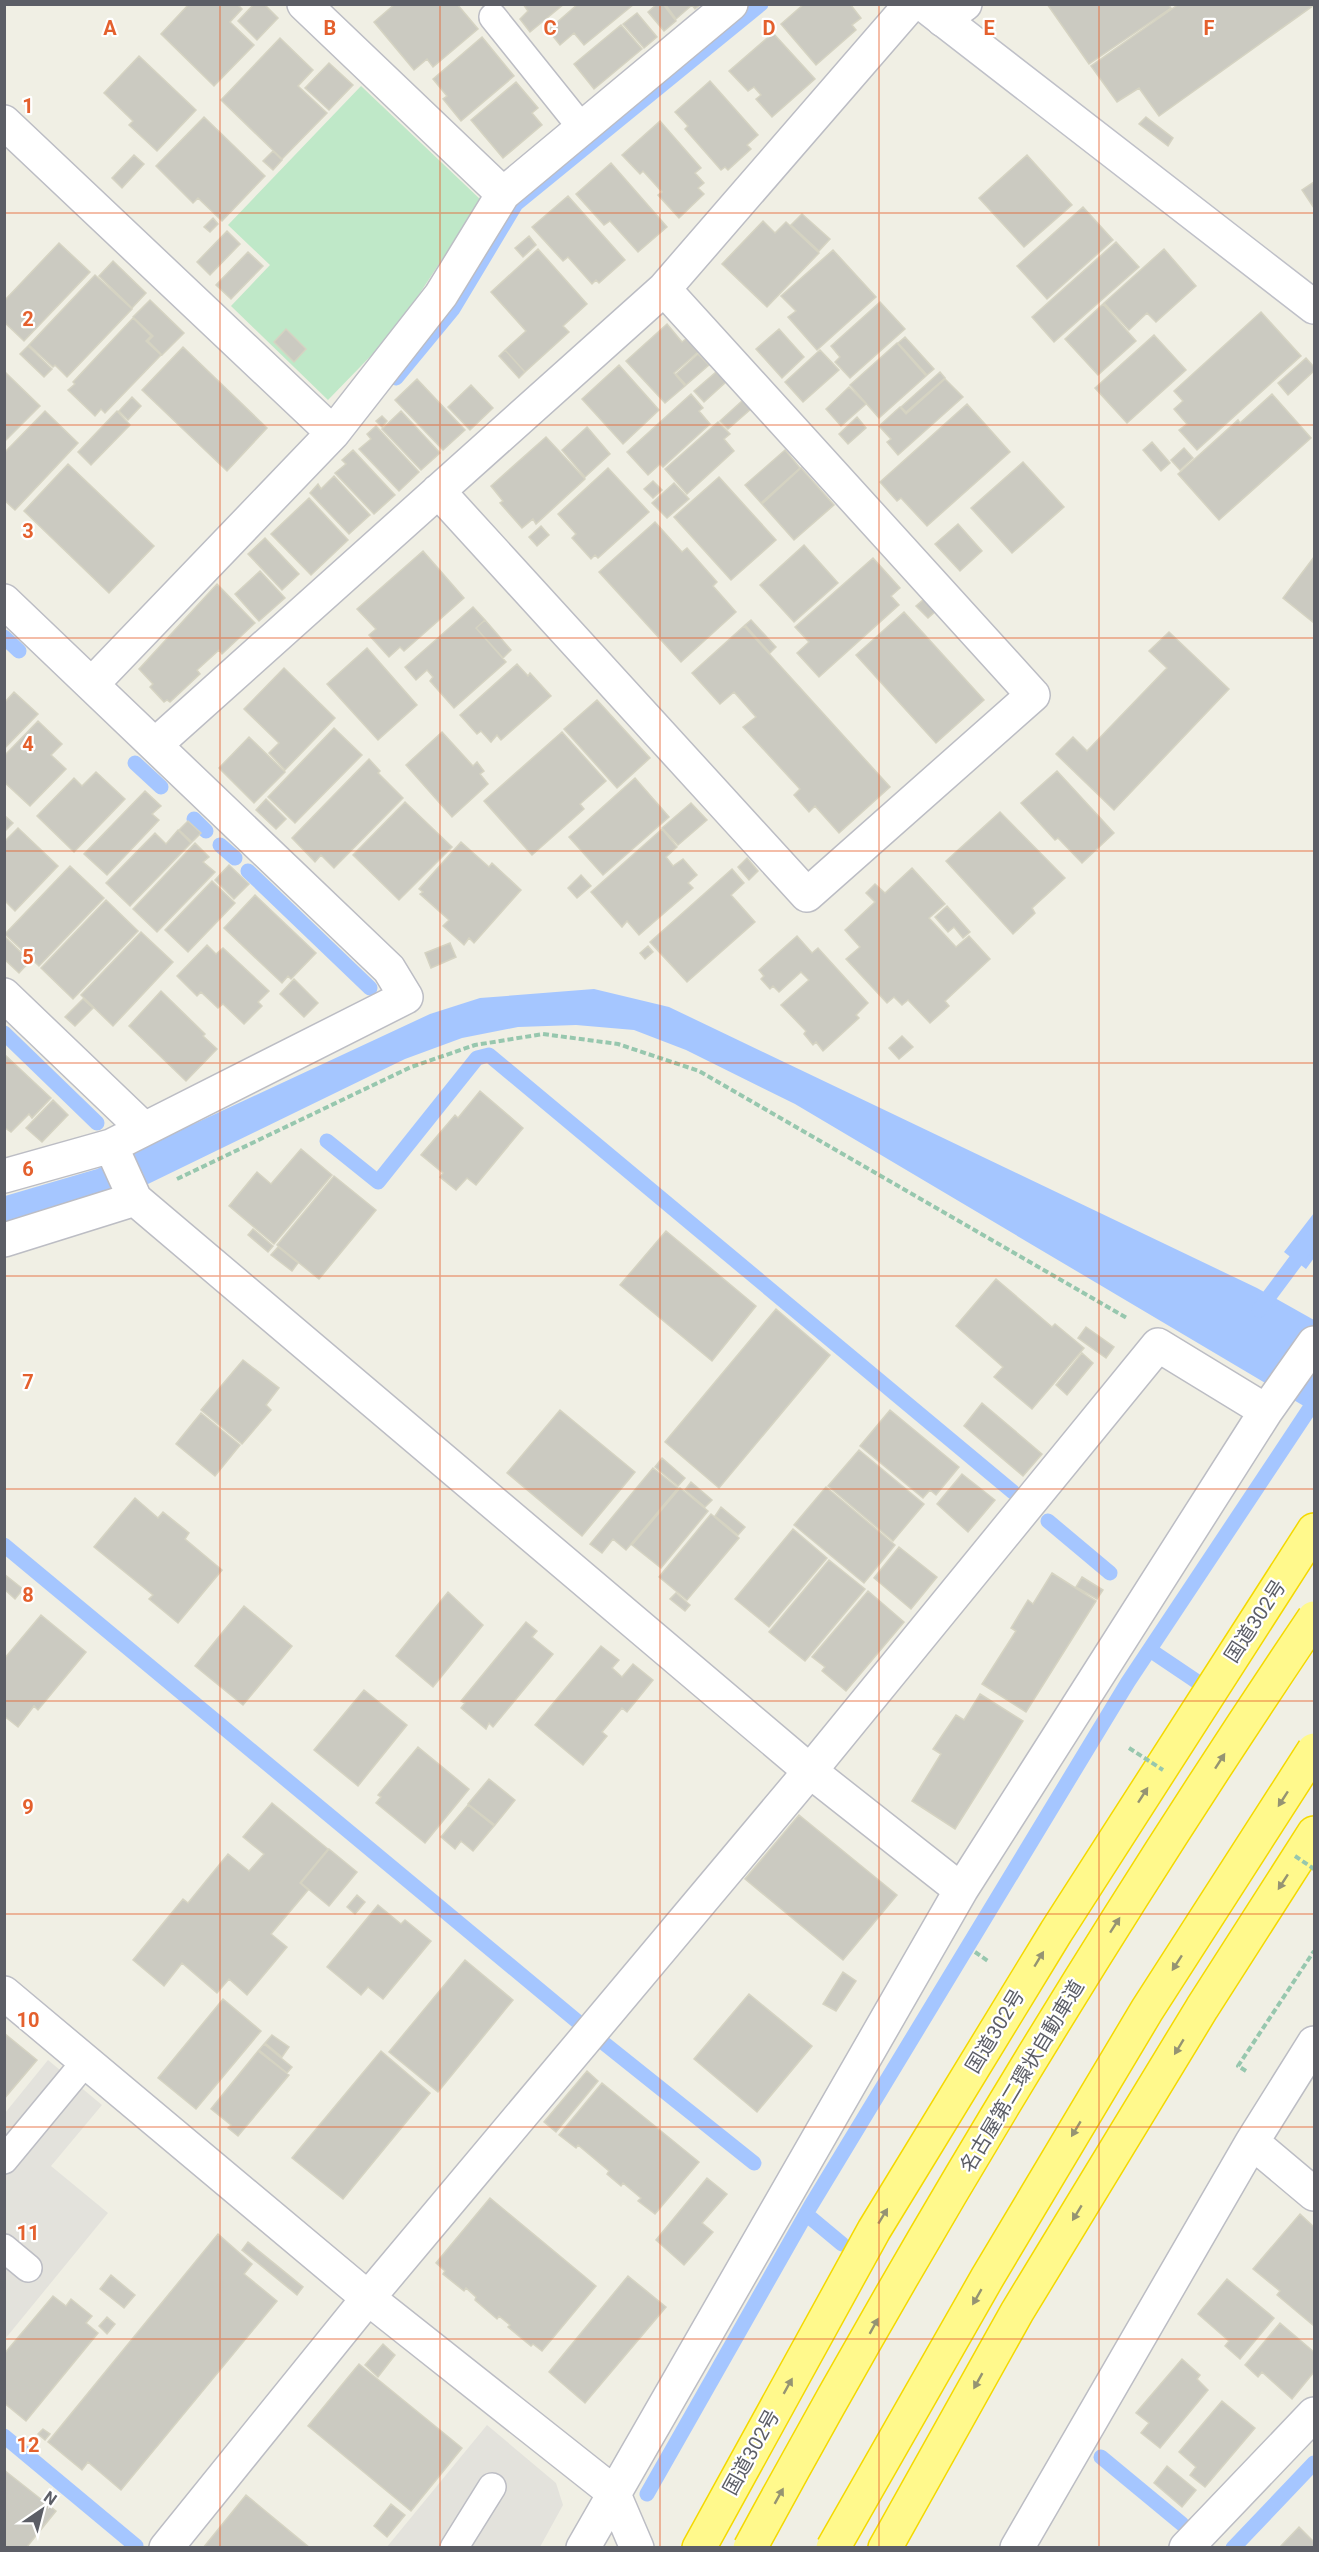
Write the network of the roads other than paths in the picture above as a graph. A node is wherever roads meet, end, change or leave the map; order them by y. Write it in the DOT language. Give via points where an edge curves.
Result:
graph roads {
  1 [pos="304,4"];
  2 [pos="731,4"];
  3 [pos="911,4"];
  4 [pos="944,10"];
  5 [pos="493,17"];
  6 [pos="4,122"];
  7 [pos="582,128"];
  8 [pos="503,194"];
  9 [pos="664,289"];
  10 [pos="1314,307"];
  11 [pos="333,433"];
  12 [pos="438,491"];
  13 [pos="4,601"];
  14 [pos="92,684"];
  15 [pos="155,745"];
  16 [pos="4,995"];
  17 [pos="144,1129"];
  18 [pos="113,1151"];
  19 [pos="4,1176"];
  20 [pos="135,1197"];
  21 [pos="4,1240"];
  22 [pos="1314,1343"];
  23 [pos="1266,1411"];
  24 [pos="1314,1530"];
  25 [pos="1314,1618"];
  26 [pos="1314,1750"];
  27 [pos="810,1771"];
  28 [pos="1314,1833"];
  29 [pos="961,1890"];
  30 [pos="4,1993"];
  31 [pos="1314,2043"];
  32 [pos="86,2061"];
  33 [pos="1252,2142"];
  34 [pos="4,2160"];
  35 [pos="1314,2194"];
  36 [pos="4,2248"];
  37 [pos="28,2268"];
  38 [pos="368,2298"];
  39 [pos="1314,2414"];
  40 [pos="492,2487"];
  41 [pos="613,2492"];
  42 [pos="166,2547"];
  43 [pos="454,2547"];
  44 [pos="583,2547"];
  45 [pos="636,2547"];
  46 [pos="699,2547"];
  47 [pos="750,2547"];
  48 [pos="833,2547"];
  49 [pos="885,2547"];
  50 [pos="1017,2547"];
  51 [pos="1186,2547"];
  1 -- 8 [label="street"];
  2 -- 7 [label="street"];
  3 -- 9 [label="street"];
  4 -- 10 [label="street"];
  5 -- 7 [label="lane"];
  6 -- 11 [label="street"];
  7 -- 8 [label="street"];
  8 -- 11 [label="street" via="441,295"];
  9 -- 12 [label="street"];
  9 -- 12 [label="street" via="1034,695 807,894"];
  11 -- 14 [label="street"];
  12 -- 15 [label="street"];
  13 -- 14 [label="street"];
  14 -- 15 [label="street"];
  15 -- 17 [label="street" via="389,969 406,997"];
  16 -- 17 [label="street"];
  17 -- 18 [label="street"];
  18 -- 19 [label="street"];
  18 -- 20 [label="street"];
  20 -- 21 [label="street"];
  20 -- 27 [label="street"];
  22 -- 23 [label="street"];
  23 -- 27 [label="street" via="1158,1345"];
  23 -- 29 [label="street"];
  46 -- 24 [label="highway, 国道302号, one-way" via="874,2230 1056,1932"];
  47 -- 25 [label="highway, 名古屋第二環状自動車道, one-way, bridge" via="917,2251 1086,1971"];
  26 -- 48 [label="highway, one-way, bridge" via="1147,2010"];
  27 -- 29 [label="street"];
  27 -- 38 [label="street"];
  28 -- 49 [label="highway, one-way" via="1017,2312"];
  29 -- 41 [label="street"];
  30 -- 32 [label="street"];
  31 -- 33 [label="street"];
  32 -- 34 [label="lane"];
  32 -- 38 [label="street"];
  33 -- 35 [label="street"];
  33 -- 50 [label="street"];
  36 -- 37 [label="lane"];
  38 -- 41 [label="street"];
  38 -- 42 [label="street"];
  39 -- 51 [label="street"];
  40 -- 43 [label="lane"];
  41 -- 44 [label="street"];
  41 -- 45 [label="street"];
}
